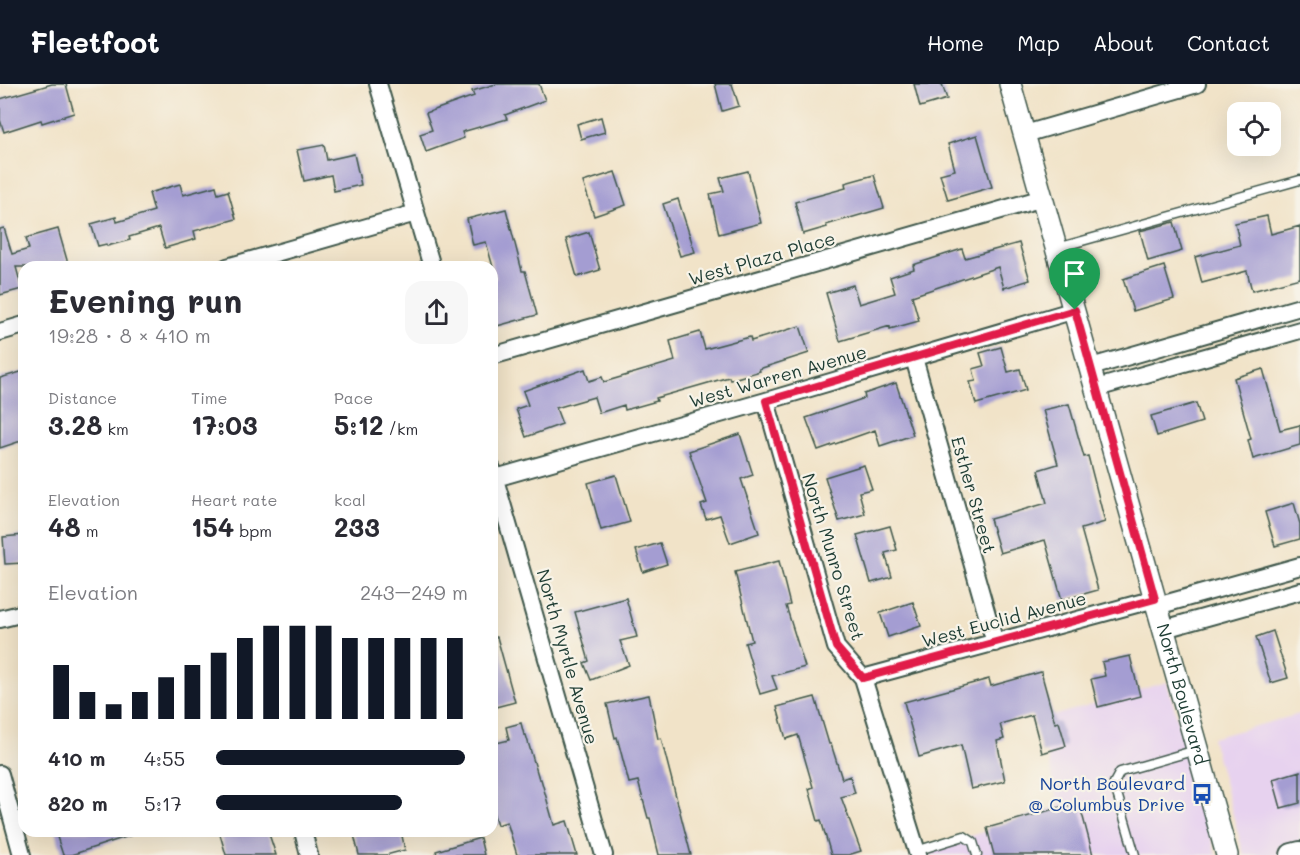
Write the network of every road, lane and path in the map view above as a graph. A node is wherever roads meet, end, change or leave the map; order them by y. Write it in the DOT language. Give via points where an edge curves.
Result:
graph roads {
  1 [pos="378,84"];
  2 [pos="1010,84"];
  3 [pos="1197,84"];
  4 [pos="1025,134"];
  5 [pos="1300,180"];
  6 [pos="1043,198"];
  7 [pos="416,213"];
  8 [pos="1057,248"];
  9 [pos="248,261"];
  10 [pos="430,261"];
  11 [pos="1300,308"];
  12 [pos="1075,310"];
  13 [pos="18,327"];
  14 [pos="1300,330"];
  15 [pos="0,332"];
  16 [pos="498,354"];
  17 [pos="914,358"];
  18 [pos="1091,367"];
  19 [pos="1097,388"];
  20 [pos="766,401"];
  21 [pos="498,474"];
  22 [pos="498,492"];
  23 [pos="1300,566"];
  24 [pos="1300,591"];
  25 [pos="1156,603"];
  26 [pos="18,614"];
  27 [pos="0,619"];
  28 [pos="1164,629"];
  29 [pos="995,643"];
  30 [pos="863,678"];
  31 [pos="1197,750"];
  32 [pos="0,774"];
  33 [pos="304,837"];
  34 [pos="917,853"];
  35 [pos="1300,853"];
  36 [pos="22,855"];
  37 [pos="309,855"];
  38 [pos="604,855"];
  39 [pos="977,855"];
  40 [pos="1135,855"];
  41 [pos="1227,855"];
  42 [pos="1292,855"];
  1 -- 7 [label="street"];
  2 -- 4 [label="street, North Boulevard"];
  3 -- 4 [label="street"];
  4 -- 6 [label="street, North Boulevard"];
  5 -- 8 [label="lane"];
  6 -- 8 [label="street, North Boulevard"];
  6 -- 16 [label="street, West Plaza Place"];
  7 -- 9 [label="street"];
  7 -- 10 [label="street"];
  8 -- 12 [label="street, North Boulevard"];
  11 -- 18 [label="street"];
  12 -- 17 [label="street, West Warren Avenue"];
  12 -- 18 [label="street, North Boulevard"];
  13 -- 15 [label="street"];
  14 -- 19 [label="street"];
  17 -- 20 [label="street, West Warren Avenue"];
  17 -- 29 [label="street, Esther Street"];
  18 -- 19 [label="street, North Boulevard"];
  19 -- 25 [label="street, North Boulevard"];
  20 -- 21 [label="street, West Warren Avenue"];
  20 -- 30 [label="street, North Munro Street" via="836,647"];
  22 -- 38 [label="street, North Myrtle Avenue"];
  23 -- 25 [label="street, West Euclid Avenue"];
  24 -- 28 [label="street"];
  25 -- 28 [label="street, North Boulevard"];
  25 -- 29 [label="street, West Euclid Avenue"];
  26 -- 27 [label="street"];
  28 -- 31 [label="street, North Boulevard"];
  29 -- 30 [label="street, West Euclid Avenue"];
  30 -- 34 [label="street, North Munro Street"];
  31 -- 40 [label="lane" via="1120,772 1114,783"];
  31 -- 41 [label="street, North Boulevard"];
  32 -- 36 [label="street"];
  33 -- 37 [label="street"];
  34 -- 39 [label="lane" via="964,836 973,842"];
  35 -- 42 [label="main road"];
}
